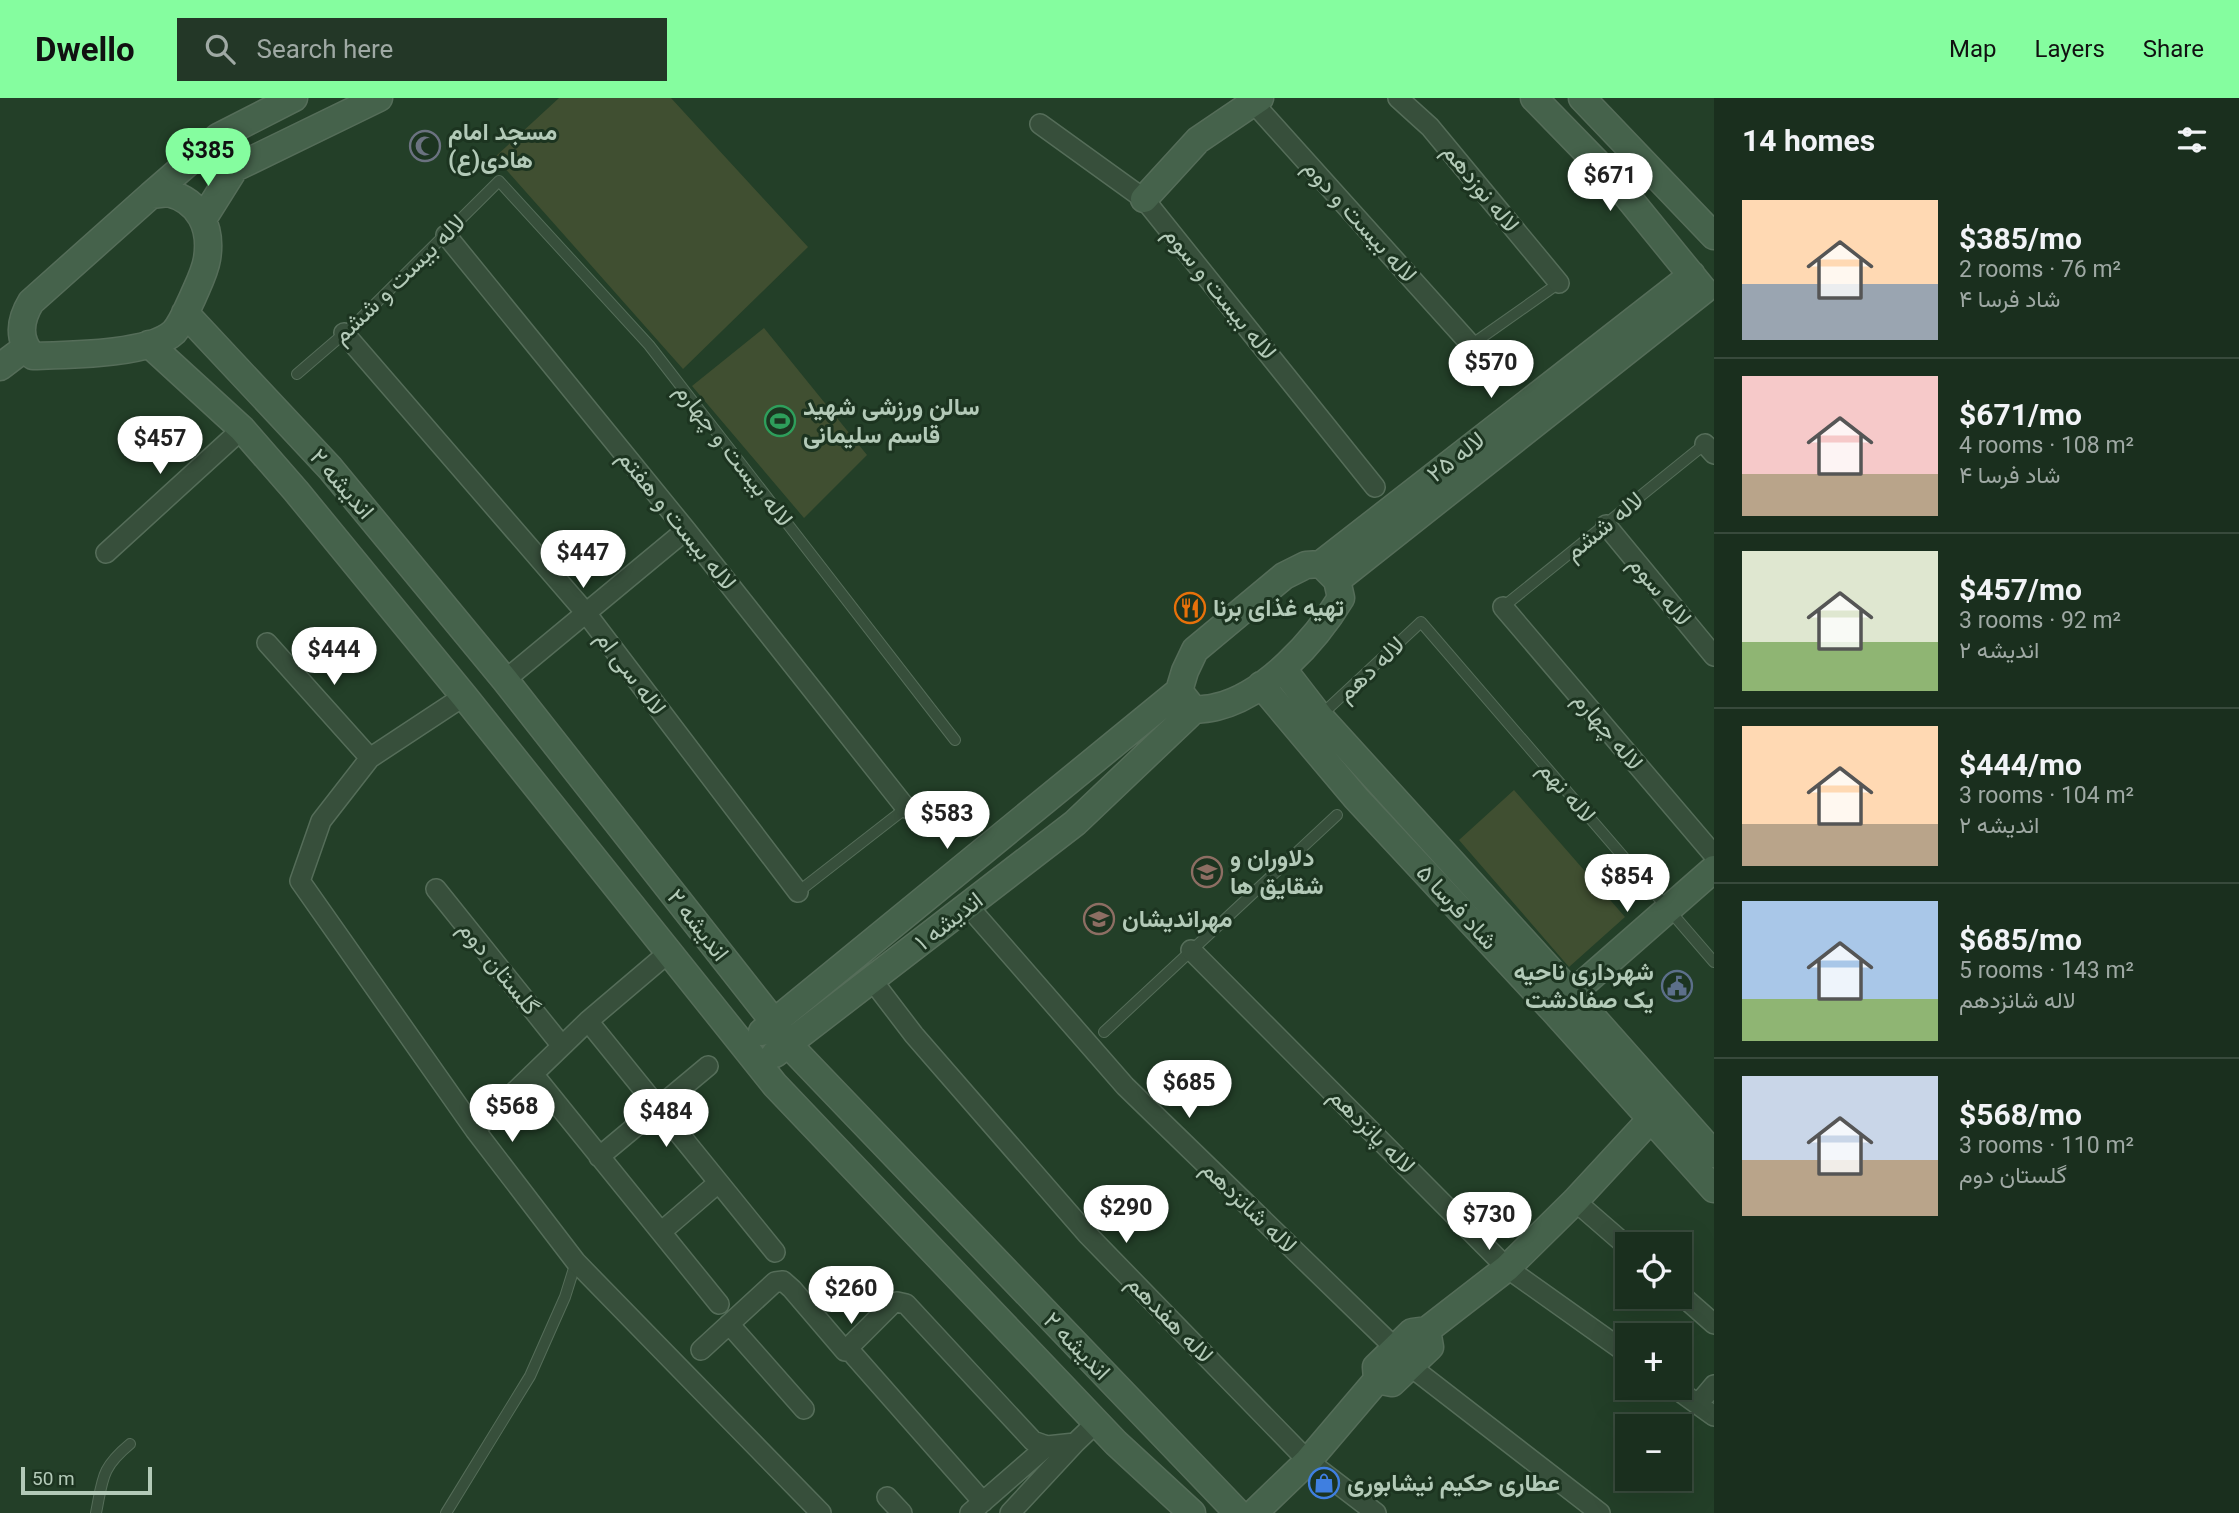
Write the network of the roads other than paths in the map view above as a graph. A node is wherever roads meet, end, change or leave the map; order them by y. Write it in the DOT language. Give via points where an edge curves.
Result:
graph roads {
  1 [pos="294,98"];
  2 [pos="379,98"];
  3 [pos="1398,98"];
  4 [pos="1534,98"];
  5 [pos="1582,98"];
  6 [pos="1254,100"];
  7 [pos="1040,124"];
  8 [pos="1639,158"];
  9 [pos="1614,180"];
  10 [pos="499,181"];
  11 [pos="151,195"];
  12 [pos="1144,199"];
  13 [pos="203,219"];
  14 [pos="446,235"];
  15 [pos="1714,236"];
  16 [pos="1559,283"];
  17 [pos="1703,288"];
  18 [pos="185,313"];
  19 [pos="344,333"];
  20 [pos="149,344"];
  21 [pos="1471,345"];
  22 [pos="26,348"];
  23 [pos="230,362"];
  24 [pos="0,367"];
  25 [pos="298,374"];
  26 [pos="204,393"];
  27 [pos="242,429"];
  28 [pos="1709,449"];
  29 [pos="1375,487"];
  30 [pos="1606,525"];
  31 [pos="686,530"];
  32 [pos="106,553"];
  33 [pos="1329,572"];
  34 [pos="1503,607"];
  35 [pos="586,613"];
  36 [pos="1421,622"];
  37 [pos="267,643"];
  38 [pos="1714,656"];
  39 [pos="1283,669"];
  40 [pos="505,680"];
  41 [pos="1261,685"];
  42 [pos="464,696"];
  43 [pos="1186,701"];
  44 [pos="1320,716"];
  45 [pos="955,740"];
  46 [pos="370,758"];
  47 [pos="906,808"];
  48 [pos="1336,815"];
  49 [pos="1714,855"];
  50 [pos="1714,869"];
  51 [pos="436,889"];
  52 [pos="798,892"];
  53 [pos="968,906"];
  54 [pos="1668,909"];
  55 [pos="1191,950"];
  56 [pos="668,953"];
  57 [pos="1714,962"];
  58 [pos="873,980"];
  59 [pos="1562,1001"];
  60 [pos="588,1021"];
  61 [pos="1104,1032"];
  62 [pos="781,1033"];
  63 [pos="562,1046"];
  64 [pos="752,1056"];
  65 [pos="708,1066"];
  66 [pos="533,1074"];
  67 [pos="658,1107"];
  68 [pos="1650,1120"];
  69 [pos="475,1130"];
  70 [pos="1714,1154"];
  71 [pos="599,1157"];
  72 [pos="718,1182"];
  73 [pos="1714,1189"];
  74 [pos="1575,1200"];
  75 [pos="661,1232"];
  76 [pos="1615,1235"];
  77 [pos="775,1252"];
  78 [pos="576,1262"];
  79 [pos="1507,1268"];
  80 [pos="719,1304"];
  81 [pos="1692,1305"];
  82 [pos="729,1324"];
  83 [pos="1714,1324"];
  84 [pos="1615,1345"];
  85 [pos="701,1350"];
  86 [pos="845,1351"];
  87 [pos="1403,1357"];
  88 [pos="1714,1385"];
  89 [pos="804,1409"];
  90 [pos="1706,1410"];
  91 [pos="1097,1422"];
  92 [pos="1075,1443"];
  93 [pos="130,1444"];
  94 [pos="1046,1446"];
  95 [pos="1308,1461"];
  96 [pos="887,1497"];
  97 [pos="976,1507"];
  98 [pos="1021,1509"];
  99 [pos="96,1513"];
  100 [pos="446,1513"];
  101 [pos="821,1513"];
  102 [pos="902,1513"];
  103 [pos="1192,1513"];
  104 [pos="1238,1513"];
  105 [pos="1254,1513"];
  106 [pos="1377,1513"];
  107 [pos="1600,1513"];
  1 -- 11 [label="street" via="219,137"];
  2 -- 13 [label="street" via="235,168"];
  3 -- 16 [label="street, لاله نوزدهم" via="1430,127"];
  4 -- 9 [label="street"];
  5 -- 8 [label="street"];
  6 -- 12 [label="street" via="1198,140"];
  6 -- 21 [label="street, لاله بیست و دوم"];
  7 -- 12 [label="street, لاله بیست و سوم"];
  8 -- 9 [label="street"];
  8 -- 15 [label="street"];
  9 -- 17 [label="street"];
  10 -- 14 [label="lane, لاله بیست و ششم"];
  10 -- 45 [label="lane, لاله بیست و چهارم" via="649,345"];
  11 -- 13 [label="street" via="182,197"];
  11 -- 22 [label="street" via="31,302 22,324"];
  12 -- 29 [label="street, لاله بیست و سوم"];
  13 -- 18 [label="street" via="207,260"];
  14 -- 19 [label="lane, لاله بیست و ششم"];
  14 -- 31 [label="street, لاله بیست و هفتم"];
  16 -- 21 [label="lane"];
  17 -- 33 [label="street, لاله ۲۵"];
  18 -- 20 [label="street" via="173,332"];
  18 -- 23 [label="street, اندیشه ۲"];
  19 -- 25 [label="lane, لاله بیست و ششم"];
  19 -- 35 [label="street, لاله سی ام"];
  20 -- 22 [label="street" via="65,355 33,356"];
  20 -- 26 [label="street, اندیشه ۲"];
  22 -- 24 [label="street"];
  23 -- 26 [label="street" via="215,370"];
  23 -- 40 [label="street, اندیشه ۲" via="330,468"];
  26 -- 27 [label="street, اندیشه ۲"];
  27 -- 32 [label="street"];
  27 -- 42 [label="street, اندیشه ۲"];
  28 -- 30 [label="lane, لاله ششم"];
  30 -- 34 [label="lane, لاله ششم"];
  30 -- 38 [label="street, لاله سوم"];
  31 -- 35 [label="street"];
  31 -- 47 [label="street, لاله بیست و هفتم"];
  33 -- 39 [label="street, اندیشه ۱" via="1341,598 1326,624"];
  33 -- 43 [label="street, اندیشه ۱" via="1306,565 1284,576 1195,650 1185,671"];
  34 -- 49 [label="street, لاله چهارم"];
  35 -- 40 [label="street"];
  35 -- 52 [label="street, لاله سی ام"];
  36 -- 44 [label="lane, لاله دهم"];
  36 -- 54 [label="lane, لاله نهم"];
  37 -- 46 [label="street"];
  39 -- 41 [label="street, اندیشه ۱"];
  39 -- 44 [label="street, شاد فرسا ۵"];
  40 -- 62 [label="street, اندیشه ۲"];
  41 -- 43 [label="street, اندیشه ۱" via="1215,708"];
  41 -- 59 [label="street, شاد فرسا ۵" via="1356,798"];
  42 -- 46 [label="street"];
  42 -- 56 [label="street, اندیشه ۲"];
  43 -- 53 [label="street, اندیشه ۱" via="1075,823"];
  43 -- 62 [label="street, اندیشه ۱"];
  44 -- 59 [label="street, شاد فرسا ۵"];
  46 -- 69 [label="street" via="321,821 300,881"];
  47 -- 52 [label="lane"];
  48 -- 55 [label="lane"];
  50 -- 54 [label="street"];
  51 -- 63 [label="street, گلستان دوم"];
  53 -- 58 [label="street, اندیشه ۱"];
  53 -- 87 [label="street, لاله شانزدهم" via="1125,1086"];
  54 -- 57 [label="lane, لاله نهم"];
  54 -- 59 [label="street"];
  55 -- 61 [label="lane"];
  55 -- 79 [label="street, لاله پانزدهم"];
  56 -- 60 [label="street"];
  56 -- 64 [label="street, اندیشه ۲"];
  58 -- 62 [label="street, اندیشه ۱"];
  58 -- 95 [label="street, لاله هفدهم" via="914,1035 1087,1234"];
  59 -- 68 [label="street, شاد فرسا ۵"];
  59 -- 70 [label="street, شاد فرسا ۵"];
  60 -- 63 [label="street"];
  60 -- 67 [label="street"];
  62 -- 64 [label="street, اندیشه ۱"];
  62 -- 104 [label="street, اندیشه ۲"];
  63 -- 66 [label="street"];
  64 -- 91 [label="street, اندیشه ۲" via="775,1086"];
  65 -- 67 [label="street"];
  66 -- 69 [label="street"];
  66 -- 71 [label="street"];
  67 -- 71 [label="street"];
  67 -- 72 [label="street"];
  68 -- 73 [label="street, شاد فرسا ۵"];
  68 -- 74 [label="street"];
  69 -- 78 [label="street"];
  71 -- 75 [label="street"];
  72 -- 75 [label="street"];
  72 -- 77 [label="street"];
  74 -- 76 [label="street"];
  74 -- 79 [label="street"];
  75 -- 80 [label="street"];
  78 -- 100 [label="lane" via="530,1376"];
  78 -- 101 [label="street"];
  79 -- 84 [label="street, لاله پانزدهم"];
  79 -- 87 [label="street" via="1427,1330 1412,1332"];
  81 -- 83 [label="street"];
  82 -- 85 [label="street"];
  82 -- 86 [label="street" via="775,1282 783,1281"];
  82 -- 89 [label="street"];
  86 -- 94 [label="street" via="892,1304 906,1304 1033,1441"];
  86 -- 97 [label="street" via="851,1352"];
  87 -- 95 [label="street" via="1376,1367 1377,1380"];
  87 -- 107 [label="street, لاله شانزدهم"];
  88 -- 90 [label="street"];
  91 -- 92 [label="street"];
  91 -- 103 [label="street, اندیشه ۲"];
  92 -- 94 [label="street"];
  92 -- 98 [label="street"];
  93 -- 99 [label="lane" via="104,1472"];
  94 -- 97 [label="street"];
  95 -- 105 [label="street"];
  95 -- 106 [label="street, لاله هفدهم"];
  96 -- 102 [label="street"];
}
